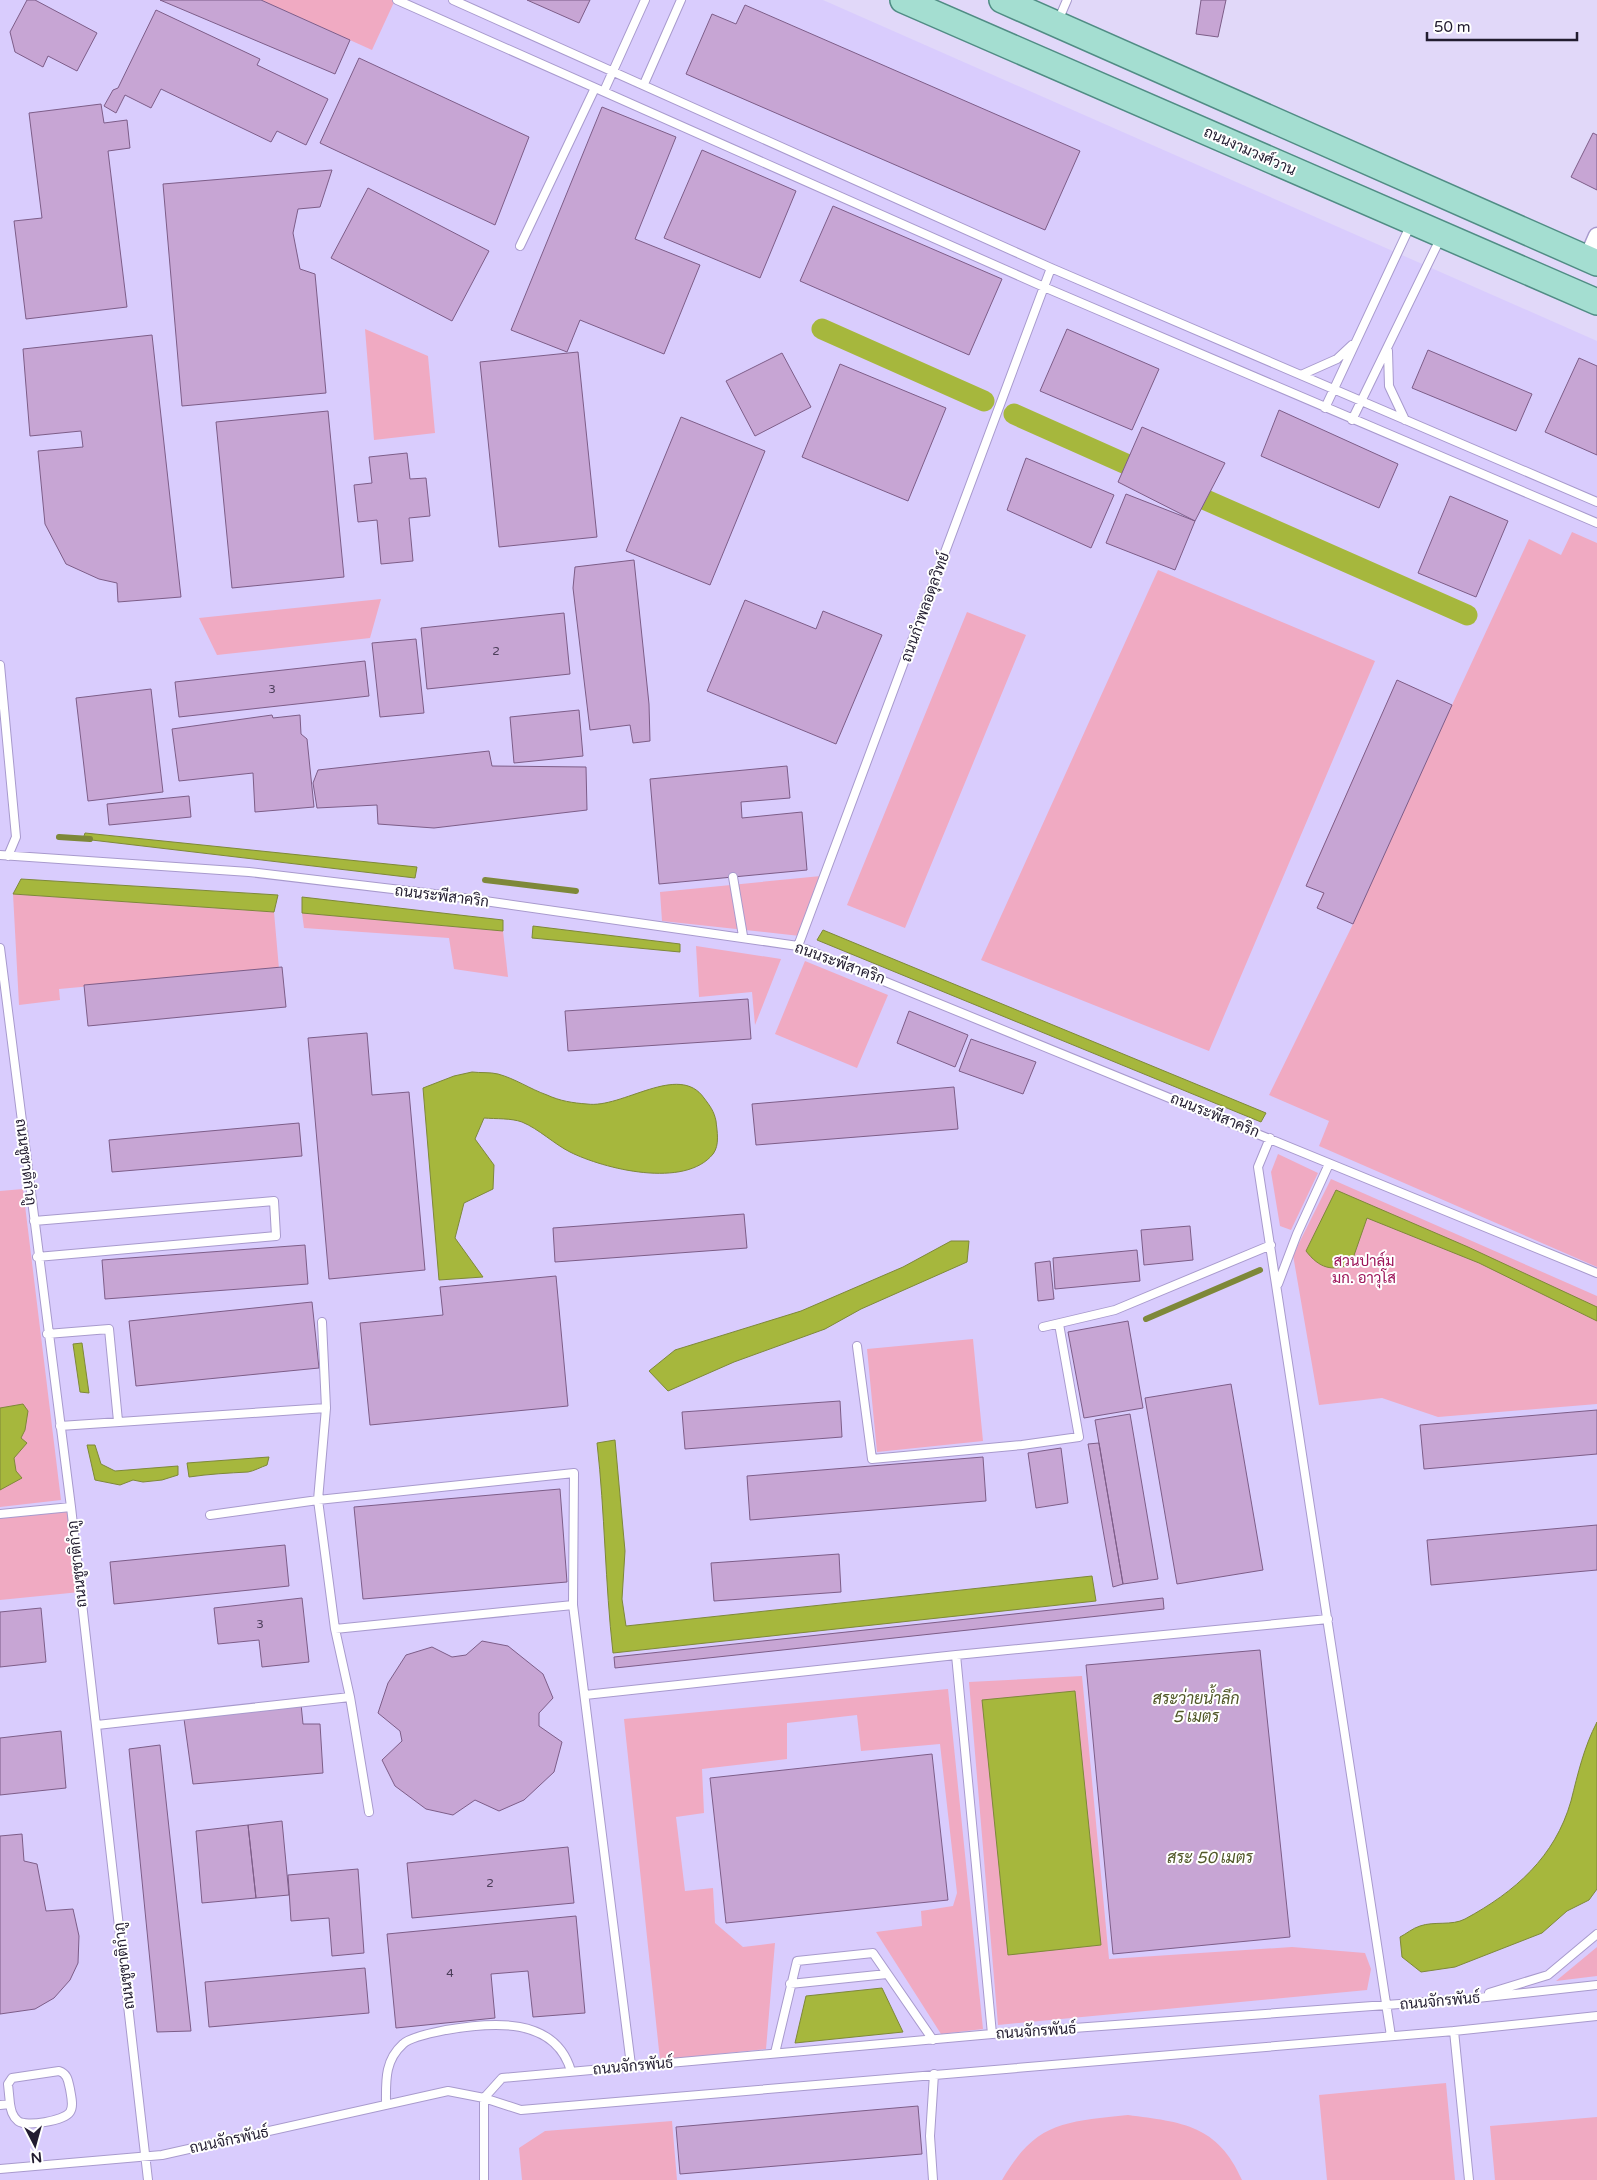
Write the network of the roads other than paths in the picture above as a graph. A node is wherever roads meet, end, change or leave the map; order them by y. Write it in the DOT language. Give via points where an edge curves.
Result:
graph roads {
  1 [pos="397,0"];
  2 [pos="454,0"];
  3 [pos="645,0"];
  4 [pos="681,0"];
  5 [pos="903,0"];
  6 [pos="1002,0"];
  7 [pos="1067,0"];
  8 [pos="1056,24"];
  9 [pos="613,71"];
  10 [pos="644,84"];
  11 [pos="595,88"];
  12 [pos="604,92"];
  13 [pos="1412,222"];
  14 [pos="1442,235"];
  15 [pos="1597,236"];
  16 [pos="520,246"];
  17 [pos="1592,261"];
  18 [pos="1051,268"];
  19 [pos="1044,287"];
  20 [pos="1597,302"];
  21 [pos="1356,342"];
  22 [pos="1388,346"];
  23 [pos="1300,375"];
  24 [pos="1334,389"];
  25 [pos="1362,401"];
  26 [pos="1325,408"];
  27 [pos="1352,420"];
  28 [pos="1405,420"];
  29 [pos="1597,502"];
  30 [pos="1597,523"];
  31 [pos="0,665"];
  32 [pos="4,856"];
  33 [pos="733,877"];
  34 [pos="743,936"];
  35 [pos="798,946"];
  36 [pos="0,948"];
  37 [pos="1270,1138"];
  38 [pos="1329,1164"];
  39 [pos="34,1221"];
  40 [pos="1271,1245"];
  41 [pos="38,1257"];
  42 [pos="1597,1273"];
  43 [pos="1278,1286"];
  44 [pos="322,1322"];
  45 [pos="1059,1324"];
  46 [pos="1043,1327"];
  47 [pos="47,1334"];
  48 [pos="857,1346"];
  49 [pos="326,1408"];
  50 [pos="118,1421"];
  51 [pos="60,1426"];
  52 [pos="318,1500"];
  53 [pos="71,1507"];
  54 [pos="0,1514"];
  55 [pos="210,1515"];
  56 [pos="573,1605"];
  57 [pos="1328,1619"];
  58 [pos="335,1629"];
  59 [pos="956,1655"];
  60 [pos="585,1695"];
  61 [pos="350,1697"];
  62 [pos="96,1725"];
  63 [pos="369,1812"];
  64 [pos="1597,1934"];
  65 [pos="887,1974"];
  66 [pos="790,1984"];
  67 [pos="1597,1985"];
  68 [pos="1468,1999"];
  69 [pos="1387,2005"];
  70 [pos="1597,2016"];
  71 [pos="1454,2031"];
  72 [pos="992,2034"];
  73 [pos="1391,2036"];
  74 [pos="933,2040"];
  75 [pos="775,2053"];
  76 [pos="631,2066"];
  77 [pos="571,2071"];
  78 [pos="934,2074"];
  79 [pos="484,2098"];
  80 [pos="10,2104"];
  81 [pos="0,2105"];
  82 [pos="386,2105"];
  83 [pos="146,2154"];
  84 [pos="0,2169"];
  85 [pos="148,2180"];
  86 [pos="484,2180"];
  87 [pos="933,2180"];
  88 [pos="1468,2180"];
  1 -- 11 [label="lane"];
  2 -- 9 [label="lane"];
  3 -- 9 [label="lane"];
  4 -- 10 [label="lane"];
  5 -- 13 [label="main road, ถนนงามวงศ์วาน"];
  6 -- 8 [label="main road"];
  7 -- 8 [label="lane"];
  8 -- 17 [label="main road"];
  9 -- 10 [label="lane"];
  9 -- 12 [label="lane"];
  10 -- 18 [label="lane"];
  11 -- 12 [label="lane"];
  11 -- 16 [label="lane"];
  12 -- 19 [label="lane"];
  13 -- 14 [label="main road, ถนนงามวงศ์วาน"];
  13 -- 21 [label="lane"];
  14 -- 20 [label="main road, ถนนงามวงศ์วาน"];
  14 -- 22 [label="lane"];
  15 -- 17 [label="street"];
  18 -- 19 [label="lane, ถนนกำพลอดุลวิทย์"];
  18 -- 23 [label="lane"];
  19 -- 26 [label="lane"];
  19 -- 35 [label="lane, ถนนกำพลอดุลวิทย์"];
  21 -- 23 [label="lane" via="1337,359"];
  21 -- 24 [label="lane"];
  22 -- 25 [label="lane"];
  22 -- 28 [label="lane" via="1389,386"];
  23 -- 24 [label="lane"];
  24 -- 25 [label="lane"];
  24 -- 26 [label="lane"];
  25 -- 27 [label="lane"];
  25 -- 28 [label="lane"];
  26 -- 27 [label="lane"];
  27 -- 30 [label="lane"];
  28 -- 29 [label="lane"];
  31 -- 32 [label="lane" via="16,837"];
  32 -- 34 [label="lane, ถนนระพีสาคริก" via="249,872"];
  33 -- 34 [label="lane"];
  34 -- 35 [label="lane, ถนนระพีสาคริก"];
  35 -- 37 [label="lane, ถนนระพีสาคริก"];
  36 -- 39 [label="lane, ถนนชูชาติกำภู"];
  37 -- 38 [label="lane, ถนนระพีสาคริก"];
  37 -- 40 [label="lane" via="1258,1167"];
  38 -- 42 [label="lane, ถนนระพีสาคริก"];
  38 -- 43 [label="lane"];
  39 -- 41 [label="lane, ถนนชูชาติกำภู"];
  39 -- 41 [label="lane" via="274,1201 276,1236"];
  40 -- 43 [label="lane"];
  40 -- 45 [label="lane" via="1115,1310"];
  41 -- 47 [label="lane, ถนนชูชาติกำภู"];
  43 -- 57 [label="lane"];
  44 -- 49 [label="lane"];
  45 -- 46 [label="lane"];
  45 -- 48 [label="lane" via="1079,1437 1022,1445 872,1459"];
  47 -- 50 [label="lane" via="109,1329"];
  47 -- 51 [label="lane, ถนนชูชาติกำภู"];
  49 -- 50 [label="lane"];
  49 -- 52 [label="lane"];
  50 -- 51 [label="lane"];
  51 -- 53 [label="lane, ถนนชูชาติกำภู"];
  52 -- 55 [label="lane"];
  52 -- 56 [label="lane" via="574,1473"];
  52 -- 58 [label="lane"];
  53 -- 54 [label="lane"];
  53 -- 62 [label="lane, ถนนชูชาติกำภู"];
  56 -- 58 [label="lane"];
  56 -- 60 [label="lane"];
  57 -- 59 [label="lane"];
  57 -- 69 [label="lane"];
  58 -- 61 [label="lane"];
  59 -- 60 [label="lane"];
  59 -- 72 [label="lane"];
  60 -- 76 [label="lane"];
  61 -- 62 [label="lane"];
  61 -- 63 [label="lane"];
  62 -- 83 [label="lane, ถนนชูชาติกำภู"];
  64 -- 68 [label="lane" via="1548,1975"];
  65 -- 66 [label="lane"];
  65 -- 66 [label="lane" via="873,1952 834,1956 797,1961"];
  65 -- 74 [label="lane"];
  66 -- 75 [label="lane"];
  67 -- 68 [label="lane, ถนนจักรพันธ์"];
  68 -- 69 [label="lane, ถนนจักรพันธ์"];
  69 -- 72 [label="lane, ถนนจักรพันธ์"];
  69 -- 73 [label="lane"];
  70 -- 71 [label="lane, ถนนจักรพันธ์"];
  71 -- 73 [label="lane, ถนนจักรพันธ์"];
  71 -- 88 [label="lane"];
  72 -- 74 [label="lane, ถนนจักรพันธ์"];
  73 -- 78 [label="lane, ถนนจักรพันธ์"];
  74 -- 75 [label="lane, ถนนจักรพันธ์"];
  75 -- 76 [label="lane, ถนนจักรพันธ์"];
  76 -- 77 [label="lane, ถนนจักรพันธ์"];
  77 -- 79 [label="lane, ถนนจักรพันธ์" via="502,2078"];
  77 -- 82 [label="lane" via="567,2056 530,2029 498,2023 434,2032 403,2044 386,2070"];
  78 -- 79 [label="lane, ถนนจักรพันธ์" via="521,2110"];
  78 -- 87 [label="lane" via="930,2136"];
  79 -- 82 [label="lane, ถนนจักรพันธ์" via="448,2091"];
  79 -- 86 [label="lane"];
  80 -- 80 [label="lane" via="8,2084 12,2078 59,2071 68,2079 72,2107 71,2112 60,2119 24,2124 11,2112"];
  80 -- 81 [label="lane"];
  82 -- 83 [label="lane, ถนนจักรพันธ์" via="162,2155"];
  83 -- 84 [label="lane, ถนนจักรพันธ์"];
  83 -- 85 [label="lane, ถนนชูชาติกำภู"];
}
